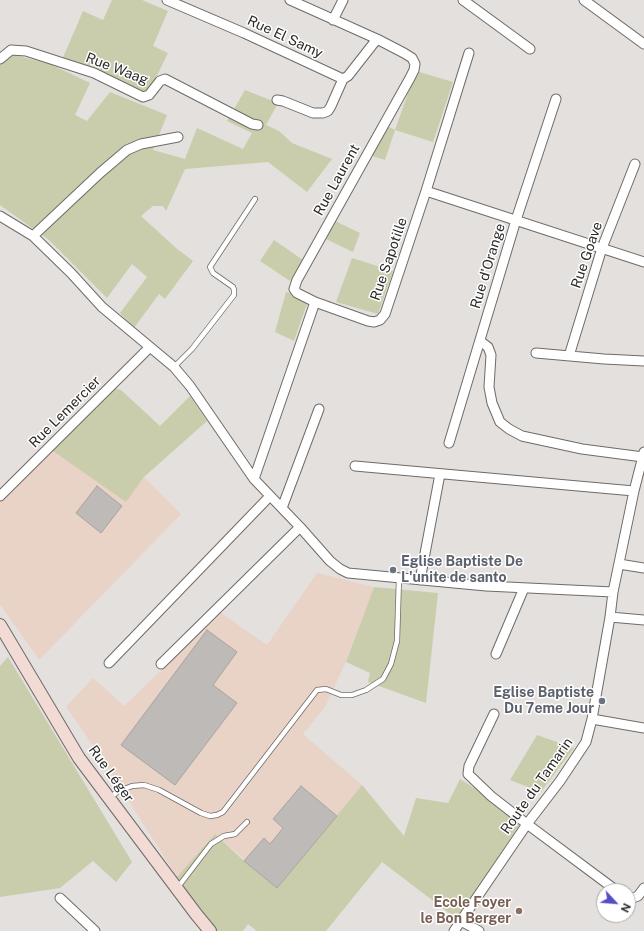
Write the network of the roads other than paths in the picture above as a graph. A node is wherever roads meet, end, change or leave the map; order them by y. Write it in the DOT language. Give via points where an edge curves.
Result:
graph roads {
  1 [pos="167,0"];
  2 [pos="290,0"];
  3 [pos="343,0"];
  4 [pos="463,0"];
  5 [pos="584,0"];
  6 [pos="333,20"];
  7 [pos="377,39"];
  8 [pos="644,44"];
  9 [pos="530,49"];
  10 [pos="469,53"];
  11 [pos="0,59"];
  12 [pos="343,79"];
  13 [pos="556,99"];
  14 [pos="277,100"];
  15 [pos="258,125"];
  16 [pos="178,137"];
  17 [pos="635,164"];
  18 [pos="426,191"];
  19 [pos="255,199"];
  20 [pos="0,216"];
  21 [pos="516,220"];
  22 [pos="33,236"];
  23 [pos="602,248"];
  24 [pos="644,262"];
  25 [pos="315,302"];
  26 [pos="480,342"];
  27 [pos="150,347"];
  28 [pos="536,354"];
  29 [pos="569,356"];
  30 [pos="644,361"];
  31 [pos="174,367"];
  32 [pos="319,409"];
  33 [pos="449,443"];
  34 [pos="643,455"];
  35 [pos="355,466"];
  36 [pos="440,474"];
  37 [pos="254,479"];
  38 [pos="634,491"];
  39 [pos="0,496"];
  40 [pos="270,496"];
  41 [pos="282,508"];
  42 [pos="300,527"];
  43 [pos="619,564"];
  44 [pos="644,568"];
  45 [pos="398,578"];
  46 [pos="420,580"];
  47 [pos="524,588"];
  48 [pos="613,592"];
  49 [pos="610,617"];
  50 [pos="644,620"];
  51 [pos="0,625"];
  52 [pos="496,654"];
  53 [pos="109,662"];
  54 [pos="161,664"];
  55 [pos="494,714"];
  56 [pos="592,719"];
  57 [pos="644,728"];
  58 [pos="110,798"];
  59 [pos="247,822"];
  60 [pos="527,824"];
  61 [pos="606,883"];
  62 [pos="177,888"];
  63 [pos="644,888"];
  64 [pos="636,897"];
  65 [pos="60,898"];
  66 [pos="460,921"];
  67 [pos="96,931"];
  68 [pos="210,931"];
  69 [pos="454,931"];
  70 [pos="479,931"];
  1 -- 12 [label="street, Rue El Samy"];
  2 -- 6 [label="street"];
  3 -- 6 [label="street"];
  4 -- 9 [label="street"];
  5 -- 8 [label="street"];
  6 -- 7 [label="street"];
  7 -- 12 [label="street"];
  7 -- 25 [label="street, Rue Laurent" via="412,58 414,70 297,280 294,289 297,293"];
  10 -- 18 [label="street, Rue Sapotille"];
  11 -- 15 [label="street, Rue Waag" via="11,50 26,51 94,74 143,97 149,95 160,81 165,79"];
  12 -- 14 [label="street" via="331,106 323,113 313,113"];
  13 -- 21 [label="street, Rue d'Orange"];
  16 -- 22 [label="street" via="141,144 127,150"];
  17 -- 23 [label="street, Rue Goave"];
  18 -- 21 [label="street"];
  18 -- 25 [label="street, Rue Sapotille" via="388,307 380,320 368,321"];
  19 -- 31 [label="lane" via="210,267 213,273 233,287 234,295 192,349"];
  20 -- 22 [label="street"];
  21 -- 23 [label="street"];
  21 -- 26 [label="street, Rue d'Orange"];
  22 -- 27 [label="street" via="102,307"];
  23 -- 24 [label="street"];
  23 -- 29 [label="street, Rue Goave"];
  25 -- 37 [label="street"];
  26 -- 33 [label="street, Rue d'Orange"];
  26 -- 34 [label="street" via="488,347 491,355 489,387 492,402 500,422 509,429 522,436 582,449"];
  27 -- 31 [label="street"];
  27 -- 39 [label="street, Rue Lemercier"];
  28 -- 29 [label="street"];
  29 -- 30 [label="street"];
  31 -- 37 [label="street"];
  32 -- 41 [label="street"];
  34 -- 38 [label="street, Route du Tamarin"];
  35 -- 36 [label="street"];
  36 -- 38 [label="street"];
  36 -- 46 [label="street"];
  37 -- 40 [label="street"];
  38 -- 43 [label="street, Route du Tamarin"];
  40 -- 41 [label="street"];
  40 -- 53 [label="street"];
  41 -- 42 [label="street"];
  42 -- 45 [label="street" via="330,561 344,571"];
  42 -- 54 [label="street"];
  43 -- 44 [label="street"];
  43 -- 48 [label="street, Route du Tamarin"];
  45 -- 46 [label="street"];
  45 -- 58 [label="lane" via="397,641 391,664 383,679 352,695 341,695 326,689 317,690 223,812 217,816 201,813 159,790 144,785 132,786"];
  46 -- 47 [label="street"];
  47 -- 48 [label="street"];
  47 -- 52 [label="street"];
  48 -- 49 [label="street, Route du Tamarin"];
  49 -- 50 [label="street"];
  49 -- 56 [label="street, Route du Tamarin"];
  51 -- 58 [label="street, Rue Léger" via="79,758"];
  55 -- 60 [label="street" via="469,766 468,774"];
  56 -- 57 [label="street"];
  56 -- 60 [label="street, Route du Tamarin" via="586,742"];
  58 -- 62 [label="street, Rue Léger"];
  59 -- 62 [label="lane" via="235,834 224,836 211,844"];
  60 -- 61 [label="street"];
  60 -- 66 [label="street, Route du Tamarin"];
  62 -- 68 [label="street, Rue Léger"];
  63 -- 64 [label="street"];
  65 -- 67 [label="street"];
  66 -- 69 [label="street, Route du Tamarin"];
  66 -- 70 [label="street"];
}
